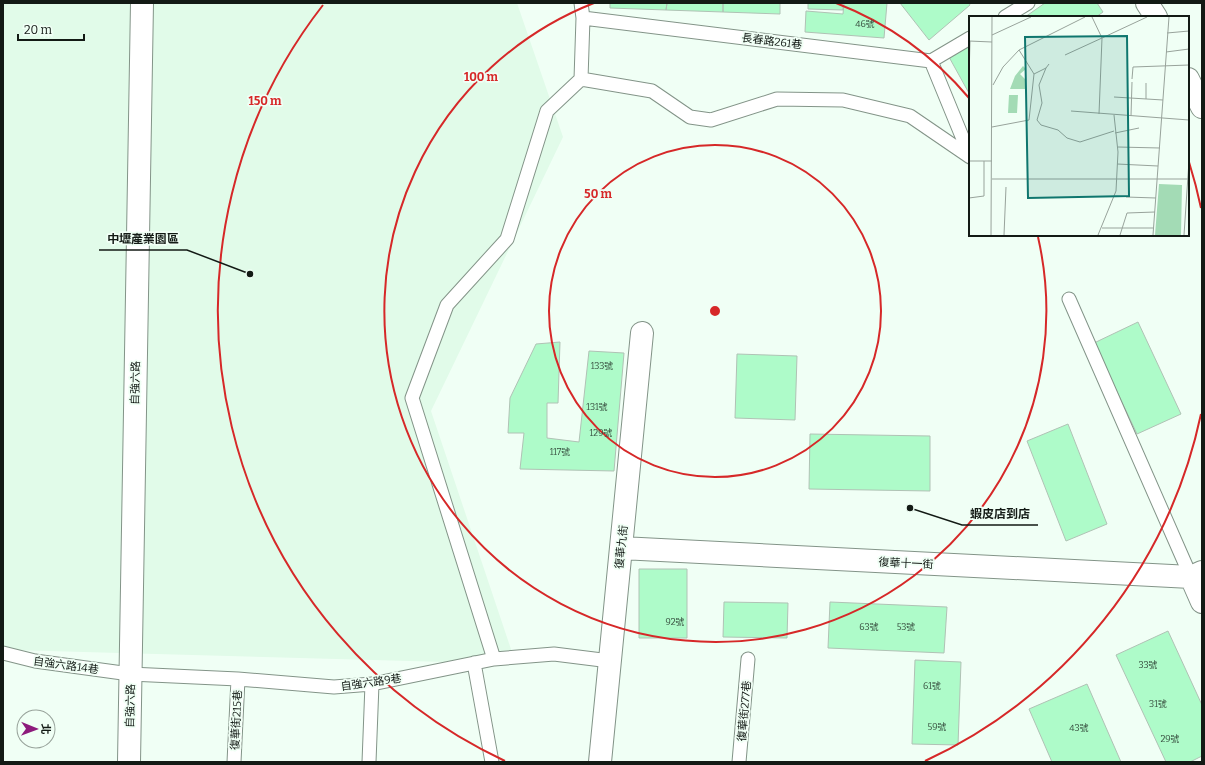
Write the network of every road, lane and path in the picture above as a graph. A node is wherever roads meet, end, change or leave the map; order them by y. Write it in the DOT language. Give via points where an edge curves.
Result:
graph roads {
  1 [pos="142,3"];
  2 [pos="581,3"];
  3 [pos="1028,3"];
  4 [pos="1147,3"];
  5 [pos="1007,16"];
  6 [pos="1155,16"];
  7 [pos="583,18"];
  8 [pos="969,39"];
  9 [pos="931,61"];
  10 [pos="581,79"];
  11 [pos="1189,81"];
  12 [pos="1202,107"];
  13 [pos="969,154"];
  14 [pos="969,155"];
  15 [pos="1070,299"];
  16 [pos="642,333"];
  17 [pos="621,548"];
  18 [pos="1196,575"];
  19 [pos="1202,602"];
  20 [pos="3,653"];
  21 [pos="494,659"];
  22 [pos="748,660"];
  23 [pos="610,661"];
  24 [pos="474,663"];
  25 [pos="130,674"];
  26 [pos="238,679"];
  27 [pos="372,684"];
  28 [pos="128,762"];
  29 [pos="234,762"];
  30 [pos="368,762"];
  31 [pos="492,762"];
  32 [pos="600,762"];
  33 [pos="739,762"];
  1 -- 25 [label="street, 自強六路"];
  2 -- 7 [label="lane"];
  3 -- 5 [label="lane"];
  4 -- 6 [label="street"];
  7 -- 9 [label="lane, 長春路261巷"];
  7 -- 10 [label="lane"];
  8 -- 9 [label="lane"];
  9 -- 13 [label="lane"];
  10 -- 14 [label="lane" via="652,91 690,117 711,120 777,99 843,100 910,116"];
  10 -- 21 [label="lane" via="547,111 507,239 447,305 412,398"];
  11 -- 12 [label="street"];
  15 -- 18 [label="lane"];
  16 -- 17 [label="street, 復華九街"];
  17 -- 18 [label="street, 復華十一街"];
  17 -- 23 [label="street, 復華九街"];
  18 -- 19 [label="street"];
  20 -- 25 [label="lane, 自強六路14巷" via="35,661"];
  21 -- 23 [label="lane, 自強六路9巷" via="554,654"];
  21 -- 24 [label="lane, 自強六路9巷"];
  22 -- 33 [label="lane, 復華街277巷"];
  23 -- 32 [label="street, 復華九街"];
  24 -- 27 [label="lane, 自強六路9巷"];
  24 -- 31 [label="lane"];
  25 -- 26 [label="lane, 自強六路9巷"];
  25 -- 28 [label="street, 自強六路"];
  26 -- 27 [label="lane, 自強六路9巷" via="334,687"];
  26 -- 29 [label="lane, 復華街215巷"];
  27 -- 30 [label="lane"];
}
